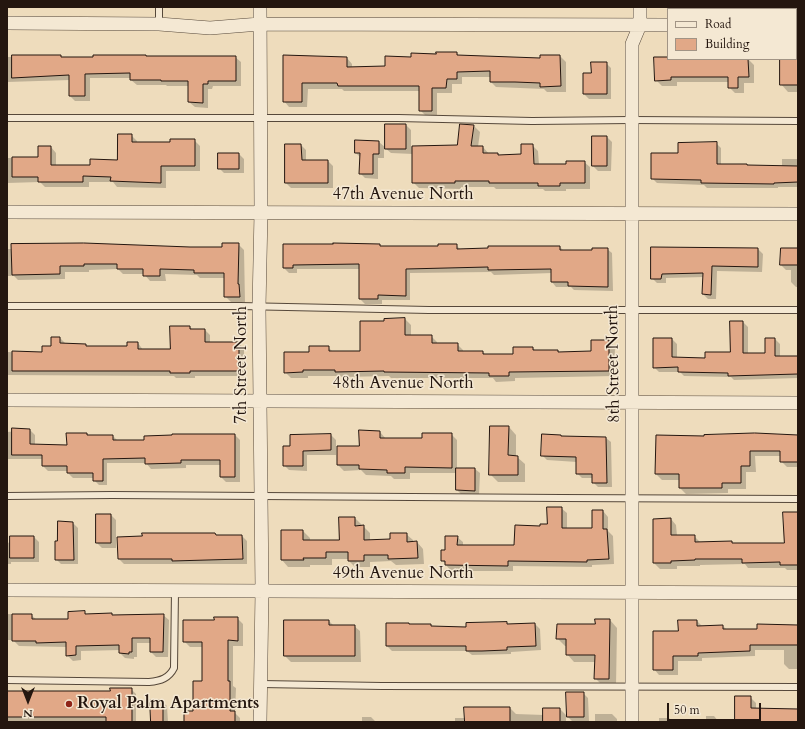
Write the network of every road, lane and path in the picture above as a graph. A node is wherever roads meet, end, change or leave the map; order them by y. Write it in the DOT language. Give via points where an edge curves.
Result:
graph roads {
  1 [pos="159,7"];
  2 [pos="260,7"];
  3 [pos="640,7"];
  4 [pos="7,23"];
  5 [pos="159,24"];
  6 [pos="260,24"];
  7 [pos="640,25"];
  8 [pos="667,25"];
  9 [pos="7,118"];
  10 [pos="260,118"];
  11 [pos="631,120"];
  12 [pos="798,121"];
  13 [pos="7,212"];
  14 [pos="261,213"];
  15 [pos="631,214"];
  16 [pos="798,214"];
  17 [pos="7,306"];
  18 [pos="259,307"];
  19 [pos="631,310"];
  20 [pos="798,310"];
  21 [pos="7,400"];
  22 [pos="260,402"];
  23 [pos="633,402"];
  24 [pos="798,403"];
  25 [pos="7,496"];
  26 [pos="261,496"];
  27 [pos="633,498"];
  28 [pos="798,499"];
  29 [pos="7,590"];
  30 [pos="175,591"];
  31 [pos="262,591"];
  32 [pos="633,593"];
  33 [pos="798,593"];
  34 [pos="7,680"];
  35 [pos="261,684"];
  36 [pos="632,687"];
  37 [pos="798,687"];
  38 [pos="260,722"];
  39 [pos="632,722"];
  1 -- 5 [label="lane"];
  2 -- 6 [label="street, 7th Street North"];
  3 -- 7 [label="street, 8th Street North"];
  4 -- 5 [label="street"];
  5 -- 6 [label="street" via="210,28"];
  6 -- 7 [label="street"];
  6 -- 10 [label="street, 7th Street North"];
  7 -- 8 [label="street"];
  7 -- 11 [label="street, 8th Street North" via="632,44"];
  9 -- 10 [label="lane"];
  10 -- 11 [label="lane" via="398,118 532,122"];
  10 -- 14 [label="street, 7th Street North"];
  11 -- 12 [label="lane"];
  11 -- 15 [label="street, 8th Street North"];
  13 -- 14 [label="street, 47th Avenue North"];
  14 -- 15 [label="street, 47th Avenue North"];
  14 -- 18 [label="street, 7th Street North"];
  15 -- 16 [label="street, 47th Avenue North"];
  15 -- 19 [label="street, 8th Street North"];
  17 -- 18 [label="lane"];
  18 -- 19 [label="lane"];
  18 -- 22 [label="street, 7th Street North"];
  19 -- 20 [label="lane"];
  19 -- 23 [label="street, 8th Street North"];
  21 -- 22 [label="street, 48th Avenue North"];
  22 -- 23 [label="street, 48th Avenue North"];
  22 -- 26 [label="street, 7th Street North"];
  23 -- 24 [label="street, 48th Avenue North"];
  23 -- 27 [label="street, 8th Street North"];
  25 -- 26 [label="lane"];
  26 -- 27 [label="lane"];
  26 -- 31 [label="street, 7th Street North"];
  27 -- 28 [label="lane"];
  27 -- 32 [label="street, 8th Street North"];
  29 -- 30 [label="street, 49th Avenue North"];
  30 -- 31 [label="street, 49th Avenue North"];
  30 -- 34 [label="lane" via="174,668 166,678 150,682"];
  31 -- 32 [label="street, 49th Avenue North"];
  31 -- 35 [label="street, 7th Street North"];
  32 -- 33 [label="street, 49th Avenue North"];
  32 -- 36 [label="street, 8th Street North"];
  35 -- 36 [label="lane"];
  35 -- 38 [label="street, 7th Street North"];
  36 -- 37 [label="lane"];
  36 -- 39 [label="street, 8th Street North"];
}
